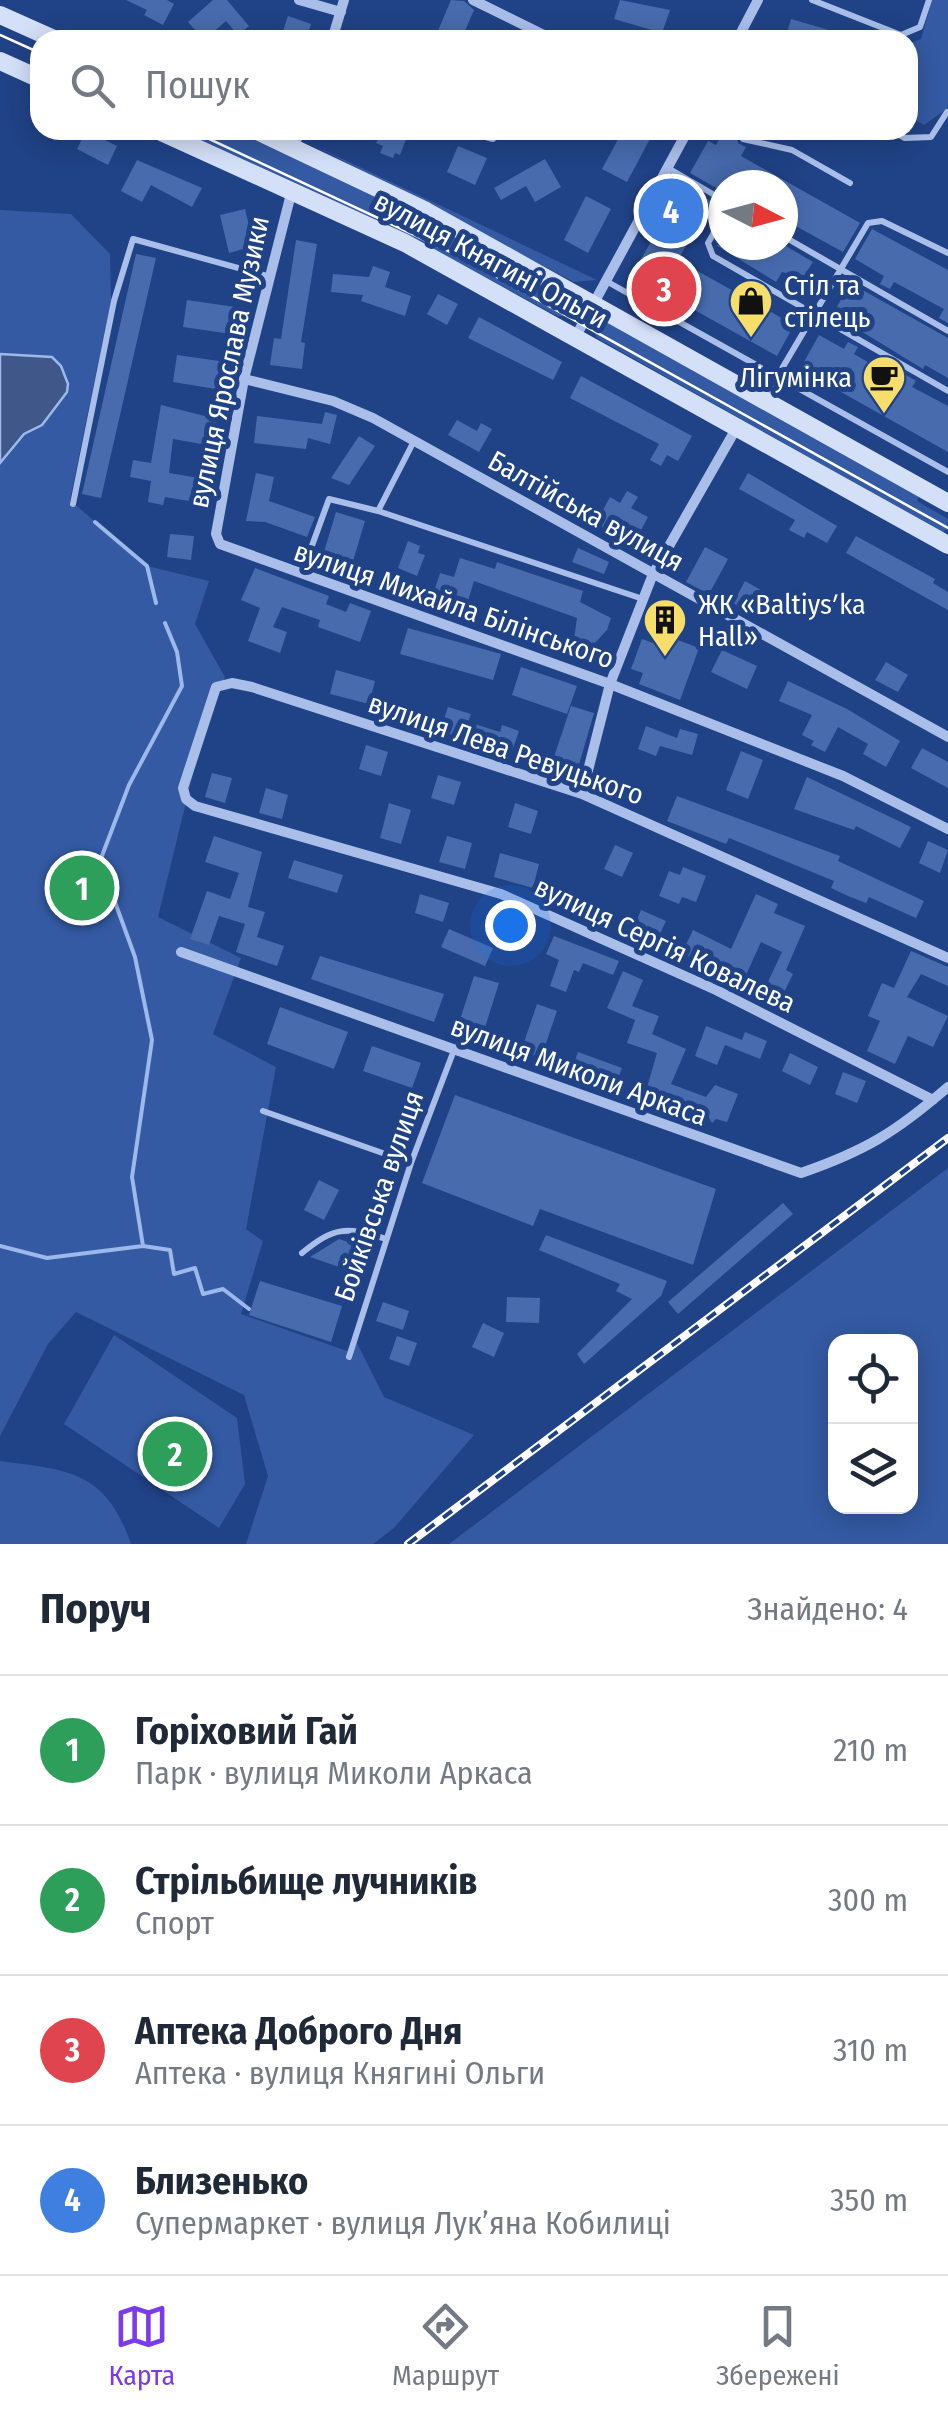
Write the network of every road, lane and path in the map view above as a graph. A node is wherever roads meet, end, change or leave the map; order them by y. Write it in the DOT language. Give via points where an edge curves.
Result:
graph roads {
  1 [pos="299,0"];
  2 [pos="473,0"];
  3 [pos="758,0"];
  4 [pos="812,0"];
  5 [pos="929,0"];
  6 [pos="342,6"];
  7 [pos="0,15"];
  8 [pos="34,30"];
  9 [pos="335,30"];
  10 [pos="521,30"];
  11 [pos="742,30"];
  12 [pos="887,30"];
  13 [pos="914,30"];
  14 [pos="0,61"];
  15 [pos="30,74"];
  16 [pos="947,112"];
  17 [pos="918,138"];
  18 [pos="179,140"];
  19 [pos="299,140"];
  20 [pos="683,140"];
  21 [pos="750,140"];
  22 [pos="668,168"];
  23 [pos="850,183"];
  24 [pos="292,190"];
  25 [pos="708,191"];
  26 [pos="798,248"];
  27 [pos="948,253"];
  28 [pos="725,260"];
  29 [pos="841,270"];
  30 [pos="267,276"];
  31 [pos="606,280"];
  32 [pos="594,304"];
  33 [pos="814,313"];
  34 [pos="948,330"];
  35 [pos="576,336"];
  36 [pos="776,375"];
  37 [pos="244,379"];
  38 [pos="948,391"];
  39 [pos="764,400"];
  40 [pos="738,426"];
  41 [pos="414,441"];
  42 [pos="948,472"];
  43 [pos="948,503"];
  44 [pos="73,504"];
  45 [pos="378,511"];
  46 [pos="220,544"];
  47 [pos="948,545"];
  48 [pos="301,574"];
  49 [pos="652,574"];
  50 [pos="643,599"];
  51 [pos="610,684"];
  52 [pos="948,737"];
  53 [pos="582,794"];
  54 [pos="196,806"];
  55 [pos="948,828"];
  56 [pos="180,952"];
  57 [pos="948,958"];
  58 [pos="454,1050"];
  59 [pos="948,1087"];
  60 [pos="933,1100"];
  61 [pos="262,1111"];
  62 [pos="411,1163"];
  63 [pos="386,1238"];
  64 [pos="302,1254"];
  65 [pos="349,1357"];
  1 -- 6 [label="street"];
  2 -- 10 [label="street"];
  3 -- 11 [label="street"];
  4 -- 12 [label="lane"];
  5 -- 13 [label="lane"];
  6 -- 9 [label="street"];
  7 -- 8 [label="main road"];
  14 -- 15 [label="main road"];
  16 -- 17 [label="lane" via="931,137"];
  18 -- 24 [label="main road, вулиця Княгині Ольги"];
  19 -- 32 [label="main road, вулиця Княгині Ольги"];
  20 -- 22 [label="street"];
  21 -- 23 [label="lane" via="792,150"];
  22 -- 25 [label="lane"];
  22 -- 31 [label="street"];
  24 -- 30 [label="street, вулиця Ярослава Музики"];
  24 -- 35 [label="main road, вулиця Княгині Ольги" via="405,242"];
  26 -- 29 [label="lane"];
  27 -- 29 [label="lane" via="875,220"];
  28 -- 33 [label="lane"];
  29 -- 33 [label="lane"];
  29 -- 34 [label="lane"];
  30 -- 37 [label="street, вулиця Ярослава Музики"];
  30 -- 44 [label="lane" via="133,239 114,300"];
  31 -- 32 [label="street"];
  31 -- 36 [label="lane"];
  32 -- 35 [label="street"];
  32 -- 39 [label="main road, вулиця Княгині Ольги"];
  33 -- 36 [label="lane"];
  33 -- 38 [label="lane"];
  35 -- 40 [label="main road, вулиця Княгині Ольги"];
  36 -- 39 [label="lane"];
  36 -- 42 [label="lane"];
  37 -- 41 [label="street, Балтійська вулиця" via="333,401"];
  37 -- 46 [label="street, вулиця Ярослава Музики" via="216,534"];
  39 -- 43 [label="main road, вулиця Княгині Ольги"];
  40 -- 47 [label="main road, вулиця Княгині Ольги"];
  40 -- 49 [label="street"];
  41 -- 45 [label="lane"];
  41 -- 49 [label="street, Балтійська вулиця"];
  45 -- 48 [label="lane" via="329,500"];
  45 -- 50 [label="lane"];
  46 -- 48 [label="street, вулиця Михайла Білінського"];
  48 -- 51 [label="street, вулиця Михайла Білінського"];
  49 -- 50 [label="street"];
  49 -- 52 [label="street, Балтійська вулиця"];
  50 -- 51 [label="street"];
  51 -- 53 [label="street"];
  51 -- 55 [label="street, вулиця Михайла Білінського" via="843,776"];
  53 -- 54 [label="street, вулиця Лева Ревуцького" via="232,683 216,687 183,788"];
  53 -- 57 [label="street, вулиця Лева Ревуцького"];
  54 -- 60 [label="street, вулиця Сергія Ковалева" via="501,894 716,990"];
  56 -- 58 [label="street, вулиця Миколи Аркаса"];
  58 -- 60 [label="street, вулиця Миколи Аркаса" via="800,1173 861,1152"];
  58 -- 62 [label="lane, Бойківська вулиця"];
  59 -- 60 [label="street, вулиця Миколи Аркаса"];
  61 -- 62 [label="lane"];
  62 -- 63 [label="lane, Бойківська вулиця"];
  63 -- 64 [label="lane" via="329,1231"];
  63 -- 65 [label="lane, Бойківська вулиця"];
}
